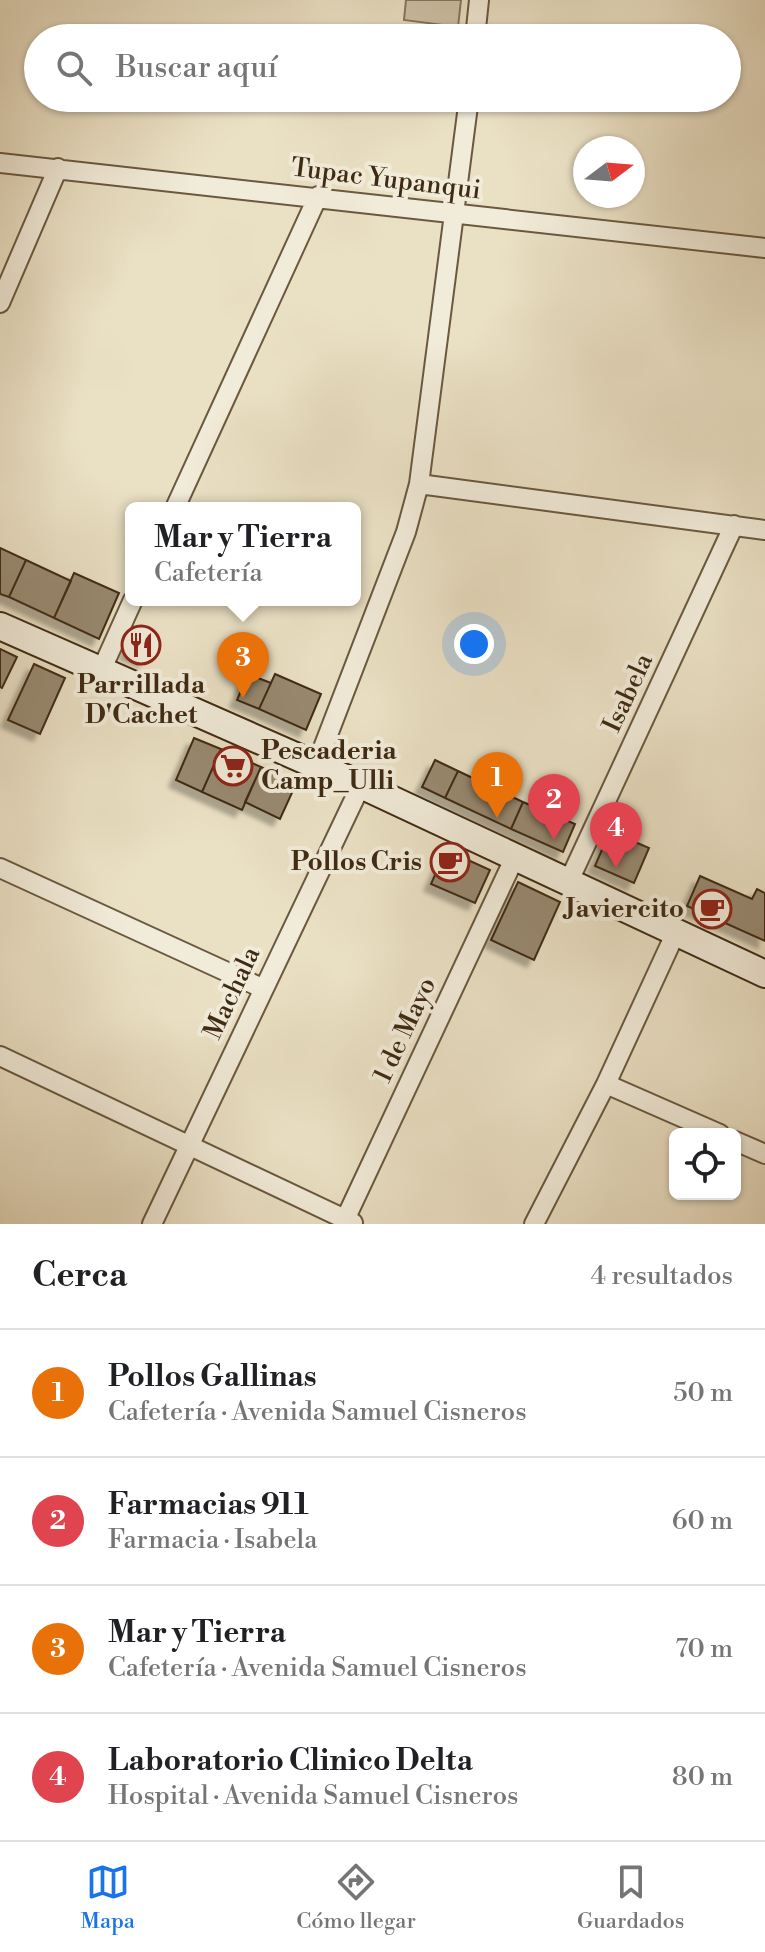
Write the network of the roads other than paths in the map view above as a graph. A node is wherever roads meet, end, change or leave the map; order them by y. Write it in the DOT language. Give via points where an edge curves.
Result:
graph roads {
  1 [pos="479,0"];
  2 [pos="476,24"];
  3 [pos="467,112"];
  4 [pos="0,163"];
  5 [pos="58,168"];
  6 [pos="318,196"];
  7 [pos="456,214"];
  8 [pos="765,248"];
  9 [pos="0,303"];
  10 [pos="419,484"];
  11 [pos="178,502"];
  12 [pos="734,525"];
  13 [pos="765,530"];
  14 [pos="130,606"];
  15 [pos="0,626"];
  16 [pos="101,671"];
  17 [pos="316,766"];
  18 [pos="361,785"];
  19 [pos="514,859"];
  20 [pos="0,868"];
  21 [pos="568,883"];
  22 [pos="676,932"];
  23 [pos="765,974"];
  24 [pos="262,988"];
  25 [pos="0,1056"];
  26 [pos="606,1084"];
  27 [pos="706,1128"];
  28 [pos="741,1144"];
  29 [pos="190,1146"];
  30 [pos="765,1154"];
  31 [pos="348,1222"];
  32 [pos="152,1224"];
  33 [pos="534,1224"];
  1 -- 2 [label="street"];
  3 -- 7 [label="street"];
  4 -- 5 [label="street, Tupac Yupanqui"];
  5 -- 6 [label="street, Tupac Yupanqui"];
  5 -- 9 [label="street"];
  6 -- 7 [label="street, Tupac Yupanqui"];
  6 -- 11 [label="street"];
  7 -- 8 [label="street, Tupac Yupanqui"];
  7 -- 10 [label="street"];
  10 -- 12 [label="street"];
  10 -- 17 [label="street" via="406,532"];
  12 -- 13 [label="street"];
  12 -- 21 [label="street, Isabela"];
  14 -- 16 [label="street"];
  15 -- 16 [label="street"];
  16 -- 17 [label="street"];
  17 -- 18 [label="street"];
  18 -- 19 [label="street"];
  18 -- 24 [label="street, Machala"];
  19 -- 21 [label="street"];
  19 -- 31 [label="street, 1 de Mayo"];
  20 -- 24 [label="street"];
  21 -- 22 [label="street"];
  22 -- 23 [label="street"];
  22 -- 26 [label="street"];
  24 -- 29 [label="street, Machala"];
  25 -- 29 [label="street"];
  26 -- 27 [label="street"];
  26 -- 33 [label="street"];
  28 -- 30 [label="street"];
  29 -- 31 [label="street"];
  29 -- 32 [label="street, Machala"];
}
